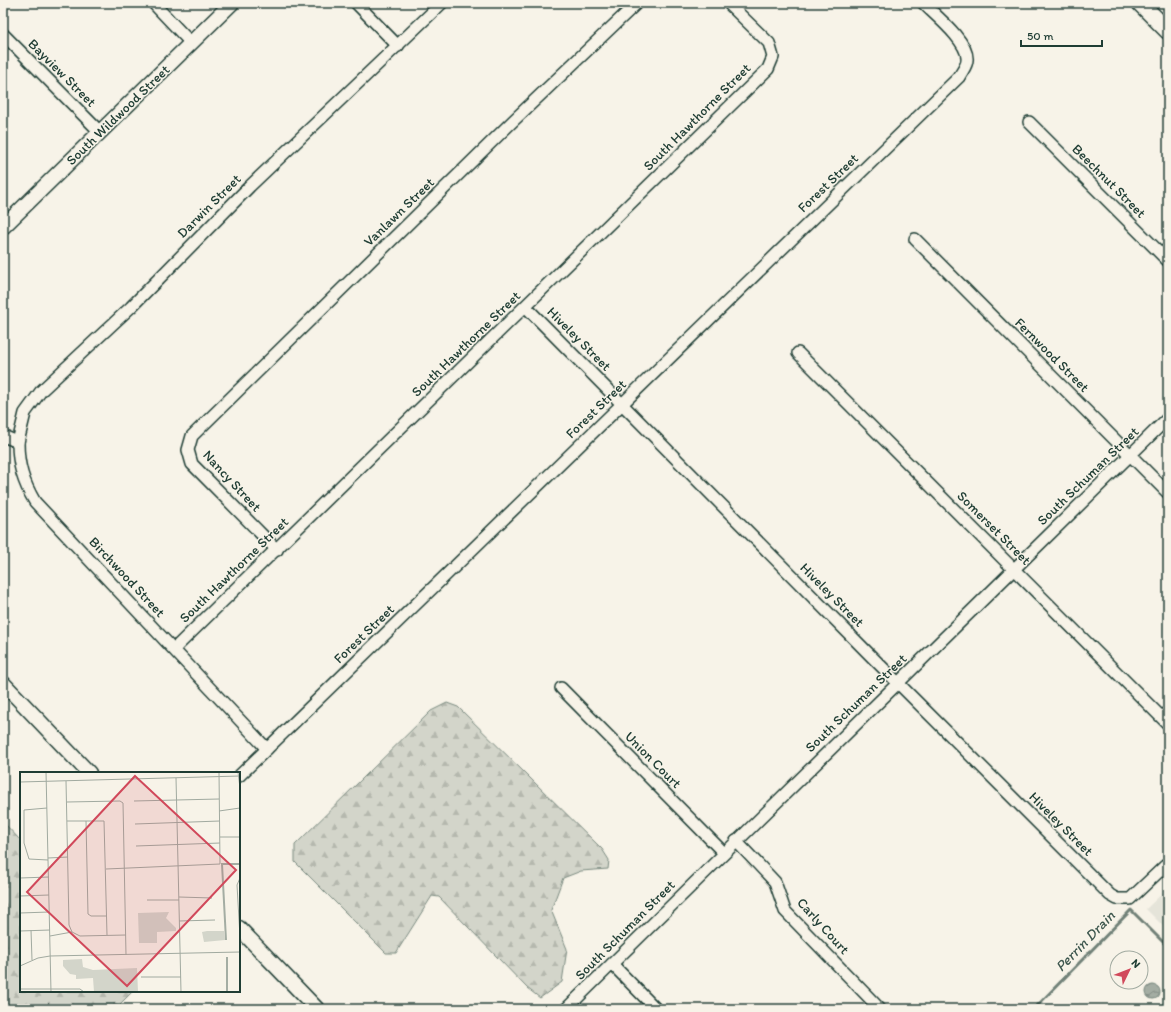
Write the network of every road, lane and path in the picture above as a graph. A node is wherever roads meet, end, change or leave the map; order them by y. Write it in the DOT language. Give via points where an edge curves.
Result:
graph roads {
  1 [pos="152,3"];
  2 [pos="232,3"];
  3 [pos="356,3"];
  4 [pos="442,3"];
  5 [pos="637,3"];
  6 [pos="728,3"];
  7 [pos="923,3"];
  8 [pos="1140,3"];
  9 [pos="1168,31"];
  10 [pos="3,34"];
  11 [pos="192,43"];
  12 [pos="398,46"];
  13 [pos="1029,122"];
  14 [pos="100,132"];
  15 [pos="5,222"];
  16 [pos="914,239"];
  17 [pos="1168,261"];
  18 [pos="526,307"];
  19 [pos="798,353"];
  20 [pos="622,405"];
  21 [pos="1168,418"];
  22 [pos="3,436"];
  23 [pos="18,442"];
  24 [pos="188,447"];
  25 [pos="1130,455"];
  26 [pos="1168,493"];
  27 [pos="277,550"];
  28 [pos="1014,570"];
  29 [pos="174,649"];
  30 [pos="3,683"];
  31 [pos="898,683"];
  32 [pos="561,688"];
  33 [pos="1168,724"];
  34 [pos="267,749"];
  35 [pos="88,772"];
  36 [pos="240,775"];
  37 [pos="736,841"];
  38 [pos="724,853"];
  39 [pos="1168,863"];
  40 [pos="240,929"];
  41 [pos="612,964"];
  42 [pos="317,1009"];
  43 [pos="566,1009"];
  44 [pos="656,1009"];
  45 [pos="880,1009"];
  1 -- 11 [label="street"];
  2 -- 11 [label="street, South Wildwood Street"];
  3 -- 12 [label="street"];
  4 -- 12 [label="street, Darwin Street"];
  5 -- 24 [label="street, Vanlawn Street" via="195,432"];
  6 -- 18 [label="street, South Hawthorne Street" via="769,44 773,57 768,68"];
  7 -- 20 [label="street, Forest Street" via="961,41 968,58 964,70"];
  8 -- 9 [label="main road"];
  10 -- 14 [label="street, Bayview Street"];
  11 -- 14 [label="street, South Wildwood Street"];
  12 -- 23 [label="street, Darwin Street" via="250,186 131,307 41,390 25,414"];
  13 -- 17 [label="street, Beechnut Street"];
  14 -- 15 [label="street, South Wildwood Street"];
  16 -- 25 [label="street, Fernwood Street"];
  18 -- 20 [label="street, Hiveley Street"];
  18 -- 27 [label="street, South Hawthorne Street"];
  19 -- 28 [label="street, Somerset Street"];
  20 -- 31 [label="street, Hiveley Street"];
  20 -- 34 [label="street, Forest Street"];
  21 -- 25 [label="street, South Schuman Street"];
  22 -- 23 [label="street"];
  23 -- 29 [label="street, Birchwood Street" via="21,474 35,502"];
  24 -- 27 [label="street, Nancy Street" via="192,464"];
  25 -- 26 [label="street, Fernwood Street"];
  25 -- 28 [label="street, South Schuman Street"];
  27 -- 29 [label="street, South Hawthorne Street"];
  28 -- 31 [label="street, South Schuman Street"];
  28 -- 33 [label="street, Somerset Street"];
  29 -- 34 [label="street, Birchwood Street"];
  30 -- 35 [label="street"];
  31 -- 37 [label="street, South Schuman Street"];
  31 -- 39 [label="street, Hiveley Street" via="1110,895 1130,899"];
  32 -- 38 [label="street, Union Court"];
  34 -- 36 [label="street, Forest Street"];
  37 -- 38 [label="street, South Schuman Street"];
  37 -- 45 [label="street, Carly Court" via="775,882 786,911"];
  38 -- 41 [label="street, South Schuman Street"];
  40 -- 42 [label="street"];
  41 -- 43 [label="street, South Schuman Street"];
  41 -- 44 [label="street"];
}
